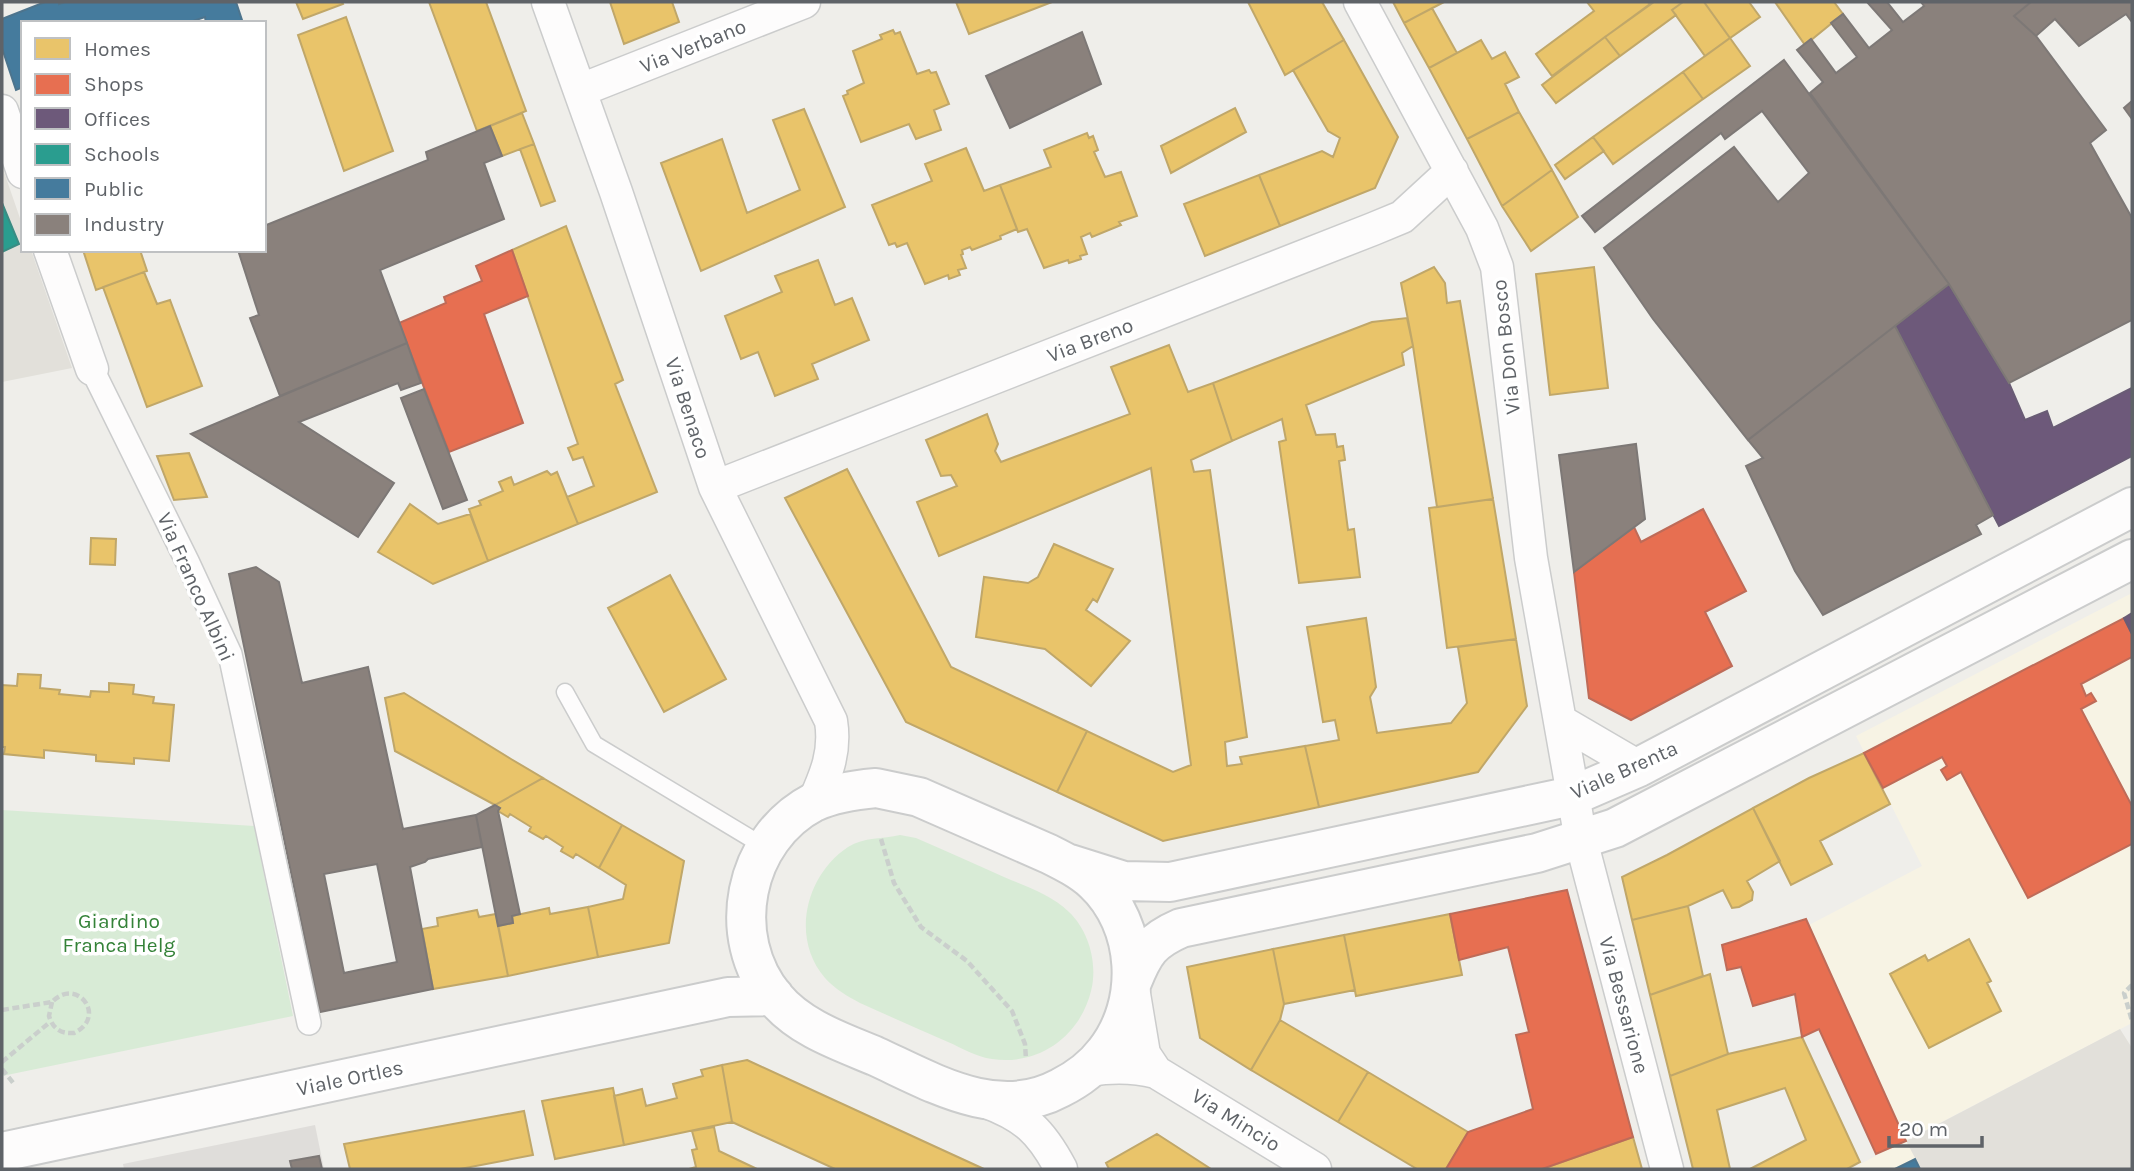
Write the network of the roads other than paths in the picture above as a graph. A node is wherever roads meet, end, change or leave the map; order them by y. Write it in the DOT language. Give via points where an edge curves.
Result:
graph roads {
  1 [pos="548,2"];
  2 [pos="804,2"];
  3 [pos="1360,2"];
  4 [pos="581,90"];
  5 [pos="2,111"];
  6 [pos="21,166"];
  7 [pos="1452,171"];
  8 [pos="51,252"];
  9 [pos="92,369"];
  10 [pos="715,487"];
  11 [pos="2132,507"];
  12 [pos="2132,559"];
  13 [pos="565,692"];
  14 [pos="1562,722"];
  15 [pos="1639,767"];
  16 [pos="1572,796"];
  17 [pos="814,802"];
  18 [pos="1581,840"];
  19 [pos="765,847"];
  20 [pos="1070,864"];
  21 [pos="747,941"];
  22 [pos="1132,982"];
  23 [pos="774,996"];
  24 [pos="698,1003"];
  25 [pos="309,1023"];
  26 [pos="1089,1070"];
  27 [pos="1156,1072"];
  28 [pos="977,1098"];
  29 [pos="2,1152"];
  30 [pos="1061,1169"];
  31 [pos="1315,1169"];
  32 [pos="1667,1169"];
  1 -- 4 [label="street, Via Benaco"];
  2 -- 4 [label="street, Via Verbano"];
  3 -- 7 [label="street, Via Don Bosco"];
  4 -- 10 [label="street, Via Benaco"];
  5 -- 6 [label="street"];
  7 -- 10 [label="street, Via Breno" via="1402,216 1373,229"];
  7 -- 14 [label="street, Via Don Bosco" via="1482,228 1499,276 1531,558"];
  8 -- 9 [label="street, Via Franco Albini"];
  9 -- 25 [label="street, Via Franco Albini" via="230,654"];
  10 -- 17 [label="street, Via Benaco" via="831,721 832,756"];
  11 -- 15 [label="street, Viale Brenta"];
  12 -- 18 [label="street, Viale Brenta" via="1615,828"];
  13 -- 19 [label="lane" via="594,744"];
  14 -- 15 [label="street"];
  14 -- 16 [label="street, Via Don Bosco"];
  15 -- 16 [label="street, Viale Brenta"];
  16 -- 18 [label="street, Via Don Bosco"];
  16 -- 20 [label="street, Viale Brenta" via="1170,881 1124,880"];
  17 -- 19 [label="street" via="790,819"];
  17 -- 20 [label="street" via="854,790 907,793"];
  18 -- 22 [label="street, Viale Brenta" via="1181,928 1150,946"];
  18 -- 32 [label="street, Via Bessarione"];
  19 -- 21 [label="street" via="748,889"];
  20 -- 22 [label="street" via="1094,883 1117,913 1129,943"];
  21 -- 23 [label="street" via="757,970"];
  21 -- 24 [label="street, Viale Ortles" via="730,979"];
  22 -- 26 [label="street" via="1123,1022"];
  22 -- 27 [label="street" via="1144,1054"];
  23 -- 24 [label="street, Viale Ortles"];
  23 -- 28 [label="street" via="790,1014 823,1034"];
  24 -- 29 [label="street, Viale Ortles"];
  26 -- 27 [label="street, Via Mincio" via="1111,1066"];
  26 -- 28 [label="street" via="1040,1096 1008,1101"];
  27 -- 31 [label="street, Via Mincio"];
  28 -- 30 [label="street" via="1027,1124 1047,1143"];
}
